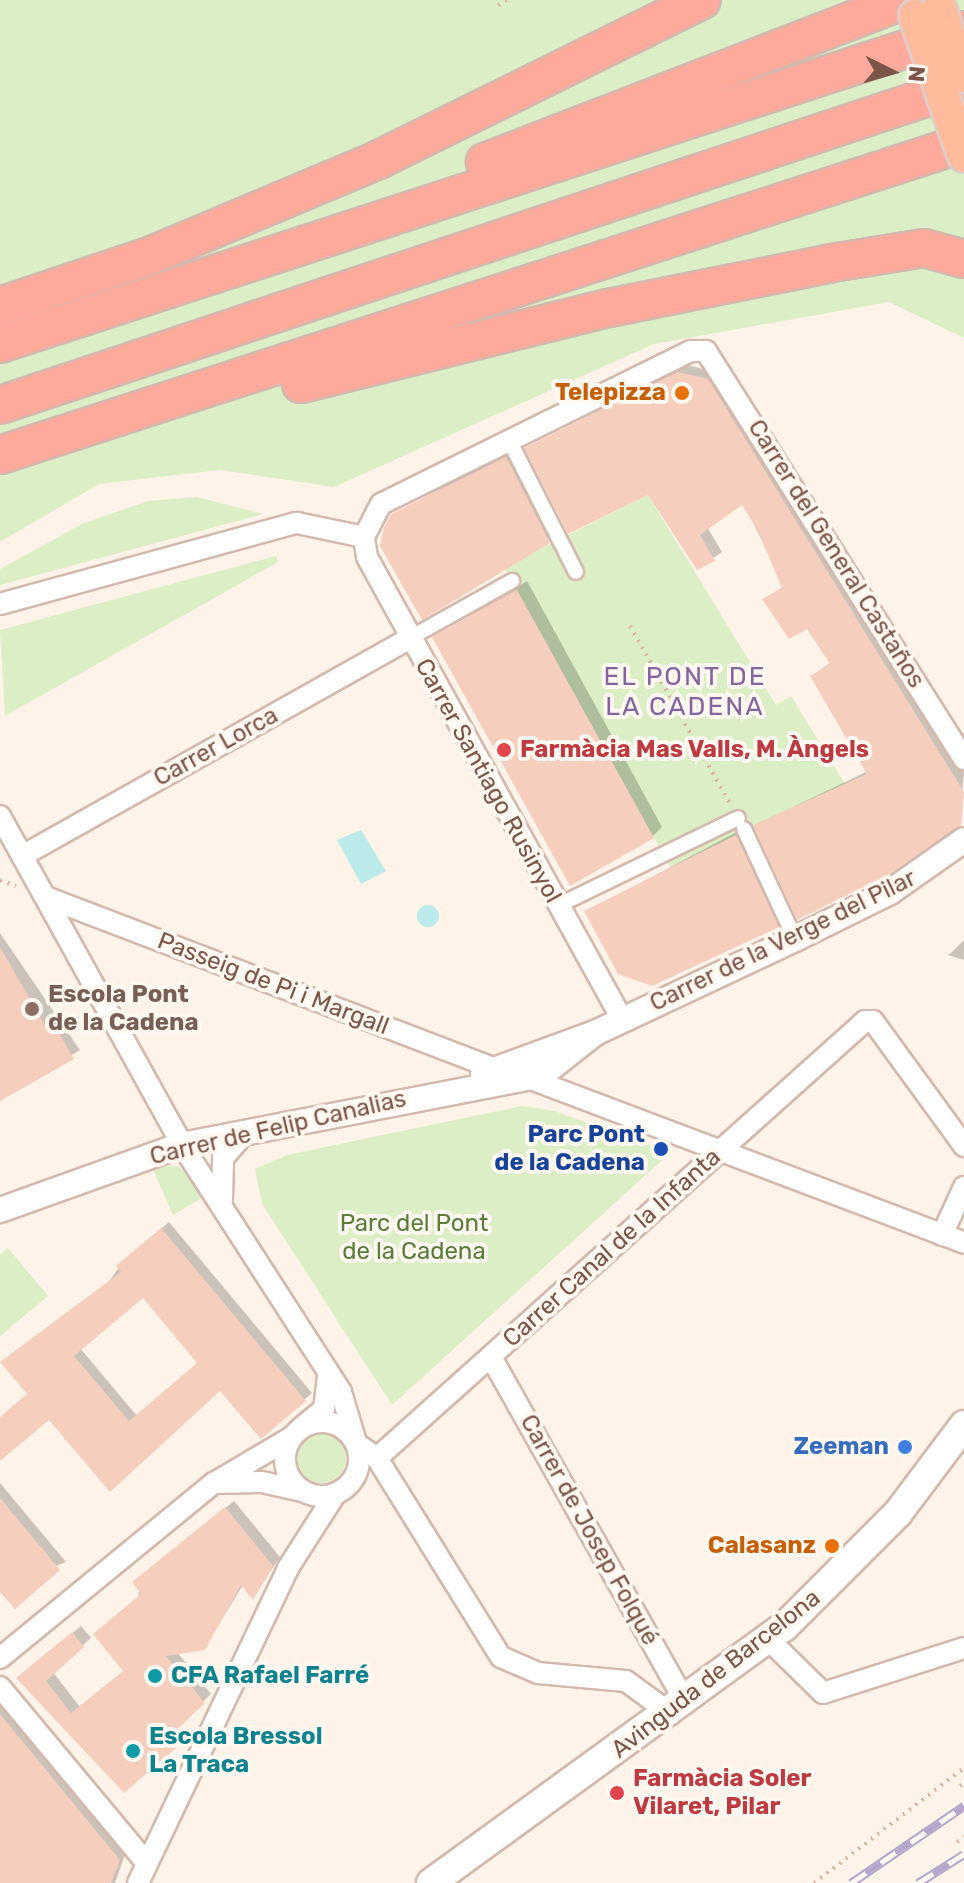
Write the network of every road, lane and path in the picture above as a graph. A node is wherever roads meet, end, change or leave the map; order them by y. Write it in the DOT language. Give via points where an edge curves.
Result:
graph roads {
  1 [pos="507,0"];
  2 [pos="702,0"];
  3 [pos="498,5"];
  4 [pos="932,11"];
  5 [pos="964,88"];
  6 [pos="964,143"];
  7 [pos="964,156"];
  8 [pos="333,235"];
  9 [pos="964,259"];
  10 [pos="0,306"];
  11 [pos="0,344"];
  12 [pos="0,405"];
  13 [pos="508,438"];
  14 [pos="0,456"];
  15 [pos="364,537"];
  16 [pos="576,572"];
  17 [pos="512,581"];
  18 [pos="0,604"];
  19 [pos="630,626"];
  20 [pos="410,638"];
  21 [pos="964,759"];
  22 [pos="0,816"];
  23 [pos="741,823"];
  24 [pos="964,840"];
  25 [pos="22,856"];
  26 [pos="48,898"];
  27 [pos="557,906"];
  28 [pos="795,939"];
  29 [pos="623,1021"];
  30 [pos="595,1033"];
  31 [pos="569,1040"];
  32 [pos="498,1070"];
  33 [pos="539,1078"];
  34 [pos="421,1096"];
  35 [pos="246,1132"];
  36 [pos="182,1145"];
  37 [pos="964,1146"];
  38 [pos="720,1149"];
  39 [pos="964,1187"];
  40 [pos="222,1204"];
  41 [pos="0,1210"];
  42 [pos="942,1235"];
  43 [pos="964,1243"];
  44 [pos="491,1357"];
  45 [pos="328,1378"];
  46 [pos="964,1425"];
  47 [pos="296,1432"];
  48 [pos="356,1441"];
  49 [pos="377,1458"];
  50 [pos="214,1483"];
  51 [pos="302,1491"];
  52 [pos="336,1493"];
  53 [pos="768,1639"];
  54 [pos="964,1648"];
  55 [pos="0,1658"];
  56 [pos="0,1687"];
  57 [pos="678,1708"];
  58 [pos="964,1768"];
  59 [pos="964,1837"];
  60 [pos="957,1842"];
  61 [pos="146,1862"];
  62 [pos="138,1883"];
  63 [pos="431,1883"];
  64 [pos="814,1883"];
  1 -- 3 [label="path"];
  2 -- 10 [label="highway" via="378,160 152,255"];
  4 -- 5 [label="highway, bridge"];
  4 -- 7 [label="highway, bridge"];
  4 -- 8 [label="highway"];
  4 -- 8 [label="highway" via="401,195"];
  5 -- 12 [label="highway"];
  6 -- 14 [label="highway"];
  8 -- 11 [label="highway"];
  9 -- 14 [label="highway" via="936,248 912,249 695,290"];
  13 -- 15 [label="street" via="392,496"];
  13 -- 16 [label="street"];
  13 -- 21 [label="street, Carrer del General Castaños" via="691,351 706,351"];
  15 -- 18 [label="street" via="297,523"];
  15 -- 20 [label="street, Carrer Santiago Rusinyol"];
  17 -- 20 [label="street"];
  19 -- 23 [label="path"];
  20 -- 25 [label="street, Carrer Lorca"];
  20 -- 27 [label="street, Carrer Santiago Rusinyol"];
  22 -- 25 [label="street"];
  23 -- 27 [label="street"];
  23 -- 28 [label="street"];
  24 -- 28 [label="street, Carrer de la Verge del Pilar" via="890,892"];
  25 -- 26 [label="street"];
  26 -- 32 [label="street, Passeig de Pi i Margall"];
  26 -- 36 [label="street"];
  27 -- 29 [label="street, Carrer Santiago Rusinyol"];
  28 -- 29 [label="street, Carrer de la Verge del Pilar"];
  29 -- 30 [label="street, Carrer de la Verge del Pilar"];
  30 -- 31 [label="street, Carrer de la Verge del Pilar"];
  30 -- 33 [label="street, Carrer de la Verge del Pilar"];
  31 -- 32 [label="street, Carrer de la Verge del Pilar"];
  31 -- 33 [label="street" via="543,1063"];
  32 -- 34 [label="street, Carrer de Felip Canalias"];
  33 -- 34 [label="street, Carrer de Felip Canalias"];
  33 -- 38 [label="street"];
  34 -- 35 [label="street, Carrer de Felip Canalias"];
  35 -- 36 [label="street, Carrer de Felip Canalias"];
  35 -- 40 [label="street" via="223,1158"];
  36 -- 40 [label="street" via="204,1156"];
  36 -- 41 [label="street, Carrer de Felip Canalias"];
  37 -- 38 [label="street, Carrer Canal de la Infanta" via="873,1021 865,1021"];
  38 -- 42 [label="street"];
  38 -- 44 [label="street, Carrer Canal de la Infanta"];
  39 -- 42 [label="street"];
  40 -- 45 [label="street"];
  42 -- 43 [label="street"];
  44 -- 49 [label="street, Carrer Canal de la Infanta"];
  44 -- 57 [label="street, Carrer de Josep Folqué"];
  45 -- 47 [label="street" via="324,1409"];
  45 -- 48 [label="street" via="346,1402"];
  46 -- 53 [label="main road, Avinguda de Barcelona" via="860,1556"];
  47 -- 48 [label="street" via="332,1423"];
  47 -- 50 [label="street"];
  47 -- 51 [label="street" via="287,1472"];
  48 -- 49 [label="street"];
  48 -- 52 [label="street" via="358,1470"];
  49 -- 57 [label="street" via="501,1657 538,1673 626,1681"];
  50 -- 51 [label="street" via="262,1482"];
  50 -- 55 [label="street"];
  51 -- 52 [label="street"];
  52 -- 61 [label="street" via="288,1568"];
  53 -- 54 [label="street" via="823,1693"];
  53 -- 57 [label="main road, Avinguda de Barcelona"];
  56 -- 61 [label="street"];
  57 -- 63 [label="main road, Avinguda de Barcelona"];
  58 -- 64 [label="path"];
  59 -- 60 [label="path"];
  61 -- 62 [label="street"];
}
